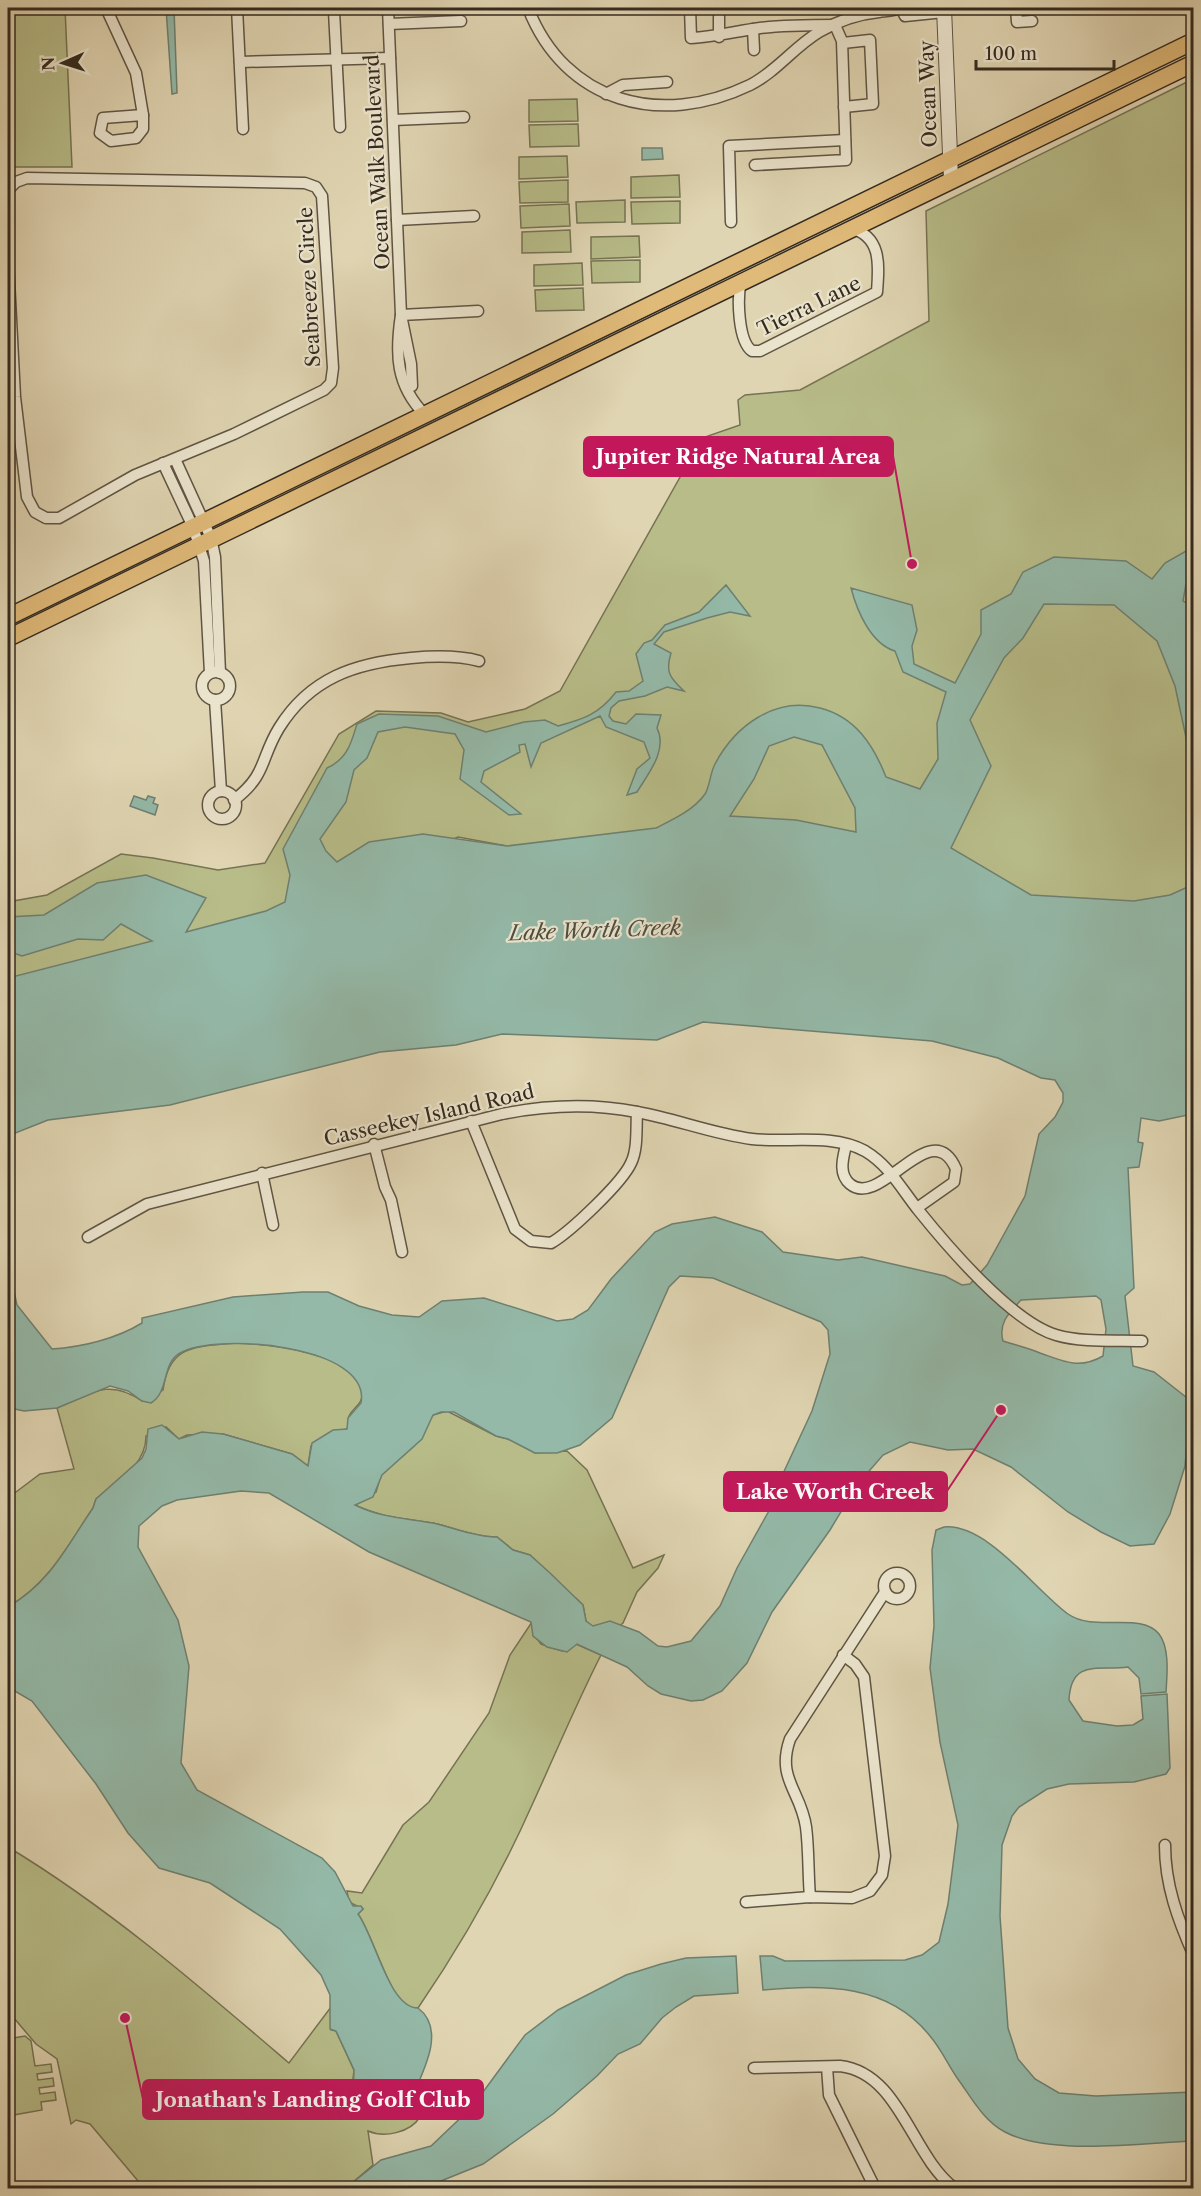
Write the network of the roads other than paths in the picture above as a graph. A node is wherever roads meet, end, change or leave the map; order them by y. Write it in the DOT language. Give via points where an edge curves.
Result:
graph roads {
  1 [pos="106,8"];
  2 [pos="237,8"];
  3 [pos="388,8"];
  4 [pos="528,8"];
  5 [pos="690,8"];
  6 [pos="900,8"];
  7 [pos="1016,8"];
  8 [pos="944,10"];
  9 [pos="334,11"];
  10 [pos="719,17"];
  11 [pos="461,21"];
  12 [pos="1032,21"];
  13 [pos="389,24"];
  14 [pos="835,25"];
  15 [pos="753,29"];
  16 [pos="719,37"];
  17 [pos="1194,41"];
  18 [pos="843,43"];
  19 [pos="754,50"];
  20 [pos="390,58"];
  21 [pos="336,59"];
  22 [pos="240,62"];
  23 [pos="1194,63"];
  24 [pos="667,82"];
  25 [pos="606,94"];
  26 [pos="844,106"];
  27 [pos="143,115"];
  28 [pos="464,117"];
  29 [pos="393,120"];
  30 [pos="340,127"];
  31 [pos="243,129"];
  32 [pos="845,140"];
  33 [pos="950,160"];
  34 [pos="755,165"];
  35 [pos="951,179"];
  36 [pos="8,190"];
  37 [pos="474,216"];
  38 [pos="397,220"];
  39 [pos="731,222"];
  40 [pos="850,228"];
  41 [pos="8,260"];
  42 [pos="741,281"];
  43 [pos="478,311"];
  44 [pos="402,315"];
  45 [pos="400,362"];
  46 [pos="412,386"];
  47 [pos="425,415"];
  48 [pos="430,432"];
  49 [pos="175,459"];
  50 [pos="163,463"];
  51 [pos="185,482"];
  52 [pos="174,488"];
  53 [pos="198,524"];
  54 [pos="205,541"];
  55 [pos="107,569"];
  56 [pos="8,617"];
  57 [pos="8,627"];
  58 [pos="8,638"];
  59 [pos="479,661"];
  60 [pos="215,673"];
  61 [pos="215,700"];
  62 [pos="221,791"];
  63 [pos="234,800"];
  64 [pos="637,1112"];
  65 [pos="471,1121"];
  66 [pos="374,1144"];
  67 [pos="846,1145"];
  68 [pos="262,1173"];
  69 [pos="890,1174"];
  70 [pos="917,1208"];
  71 [pos="273,1225"];
  72 [pos="88,1237"];
  73 [pos="402,1252"];
  74 [pos="1142,1341"];
  75 [pos="885,1592"];
  76 [pos="843,1655"];
  77 [pos="1165,1845"];
  78 [pos="810,1897"];
  79 [pos="746,1902"];
  80 [pos="1194,1956"];
  81 [pos="827,2067"];
  82 [pos="754,2068"];
  83 [pos="875,2188"];
  84 [pos="954,2188"];
  1 -- 27 [label="street" via="136,73"];
  2 -- 22 [label="street"];
  3 -- 13 [label="street, Ocean Walk Boulevard"];
  4 -- 25 [label="street" via="556,58"];
  5 -- 16 [label="street" via="691,38"];
  6 -- 8 [label="street" via="904,16"];
  6 -- 14 [label="street" via="866,13"];
  7 -- 12 [label="street" via="1017,22"];
  8 -- 33 [label="street, Ocean Way"];
  9 -- 21 [label="street"];
  10 -- 16 [label="street"];
  11 -- 13 [label="street"];
  13 -- 20 [label="street, Ocean Walk Boulevard"];
  14 -- 15 [label="street"];
  14 -- 18 [label="street"];
  14 -- 25 [label="street" via="818,33 751,84 718,97 683,105 651,106"];
  15 -- 16 [label="street"];
  15 -- 19 [label="street"];
  17 -- 33 [label="main road"];
  18 -- 26 [label="street"];
  18 -- 26 [label="street" via="870,40 873,104"];
  20 -- 21 [label="street"];
  20 -- 29 [label="street, Ocean Walk Boulevard"];
  21 -- 22 [label="street"];
  21 -- 30 [label="street"];
  22 -- 31 [label="street"];
  23 -- 35 [label="main road"];
  24 -- 25 [label="street" via="623,85"];
  26 -- 32 [label="street"];
  28 -- 29 [label="street"];
  29 -- 38 [label="street, Ocean Walk Boulevard"];
  32 -- 34 [label="street" via="846,160"];
  32 -- 39 [label="street" via="729,146"];
  33 -- 35 [label="street, Ocean Way"];
  33 -- 47 [label="main road"];
  35 -- 40 [label="main road"];
  36 -- 49 [label="street, Seabreeze Circle" via="27,178 304,183 316,187 322,196 333,368 330,383 324,390"];
  37 -- 38 [label="street"];
  38 -- 44 [label="street, Ocean Walk Boulevard"];
  40 -- 42 [label="main road"];
  40 -- 42 [label="street, Tierra Lane" via="862,231 876,250 877,292 760,351 752,351 743,341 738,294"];
  41 -- 50 [label="street, Seabreeze Circle" via="15,397 27,497 35,512 56,519"];
  42 -- 48 [label="main road"];
  43 -- 44 [label="street"];
  44 -- 45 [label="street, Ocean Walk Boulevard"];
  44 -- 46 [label="street, Ocean Walk Boulevard"];
  45 -- 46 [label="street, Ocean Walk Boulevard"];
  45 -- 47 [label="street, Ocean Walk Boulevard" via="403,386"];
  46 -- 47 [label="street, Ocean Walk Boulevard"];
  47 -- 48 [label="street, Ocean Walk Boulevard"];
  47 -- 53 [label="main road"];
  48 -- 54 [label="main road"];
  49 -- 50 [label="street, Seabreeze Circle"];
  49 -- 51 [label="street"];
  50 -- 52 [label="street"];
  51 -- 52 [label="street"];
  51 -- 53 [label="street"];
  52 -- 53 [label="street"];
  53 -- 54 [label="street"];
  53 -- 55 [label="main road"];
  54 -- 58 [label="main road"];
  54 -- 60 [label="street" via="214,557"];
  55 -- 56 [label="main road"];
  55 -- 57 [label="main road" via="72,594"];
  59 -- 63 [label="street" via="463,657 372,661 326,679 279,727 256,780"];
  60 -- 61 [label="street" via="203,681 203,691"];
  60 -- 61 [label="street" via="227,679 229,687 226,695"];
  61 -- 62 [label="street"];
  62 -- 63 [label="street"];
  62 -- 63 [label="street" via="209,800 214,816 229,816"];
  64 -- 65 [label="street, Casseekey Island Road" via="572,1105 537,1107"];
  64 -- 65 [label="street" via="632,1161 625,1175 570,1230 551,1243 531,1242 515,1229"];
  64 -- 67 [label="street, Casseekey Island Road" via="730,1136"];
  65 -- 66 [label="street, Casseekey Island Road"];
  66 -- 68 [label="street, Casseekey Island Road"];
  66 -- 73 [label="street"];
  67 -- 69 [label="street, Casseekey Island Road" via="865,1151"];
  67 -- 69 [label="street" via="842,1168 844,1179 852,1186 864,1190 878,1185"];
  68 -- 71 [label="street"];
  68 -- 72 [label="street, Casseekey Island Road" via="147,1204"];
  69 -- 70 [label="street, Casseekey Island Road"];
  69 -- 70 [label="street" via="922,1154 935,1151 952,1161 956,1169 954,1182"];
  70 -- 74 [label="street, Casseekey Island Road" via="961,1262 1034,1324 1049,1332 1091,1339"];
  75 -- 76 [label="street"];
  76 -- 78 [label="street" via="789,1739 784,1755 784,1767 806,1825"];
  76 -- 78 [label="street" via="864,1677 885,1856 882,1875 870,1891 852,1898"];
  77 -- 80 [label="street" via="1174,1908"];
  78 -- 79 [label="street"];
  81 -- 82 [label="street"];
  81 -- 83 [label="street" via="830,2095"];
  81 -- 84 [label="street" via="854,2067 871,2076 886,2091 933,2166"];
}
